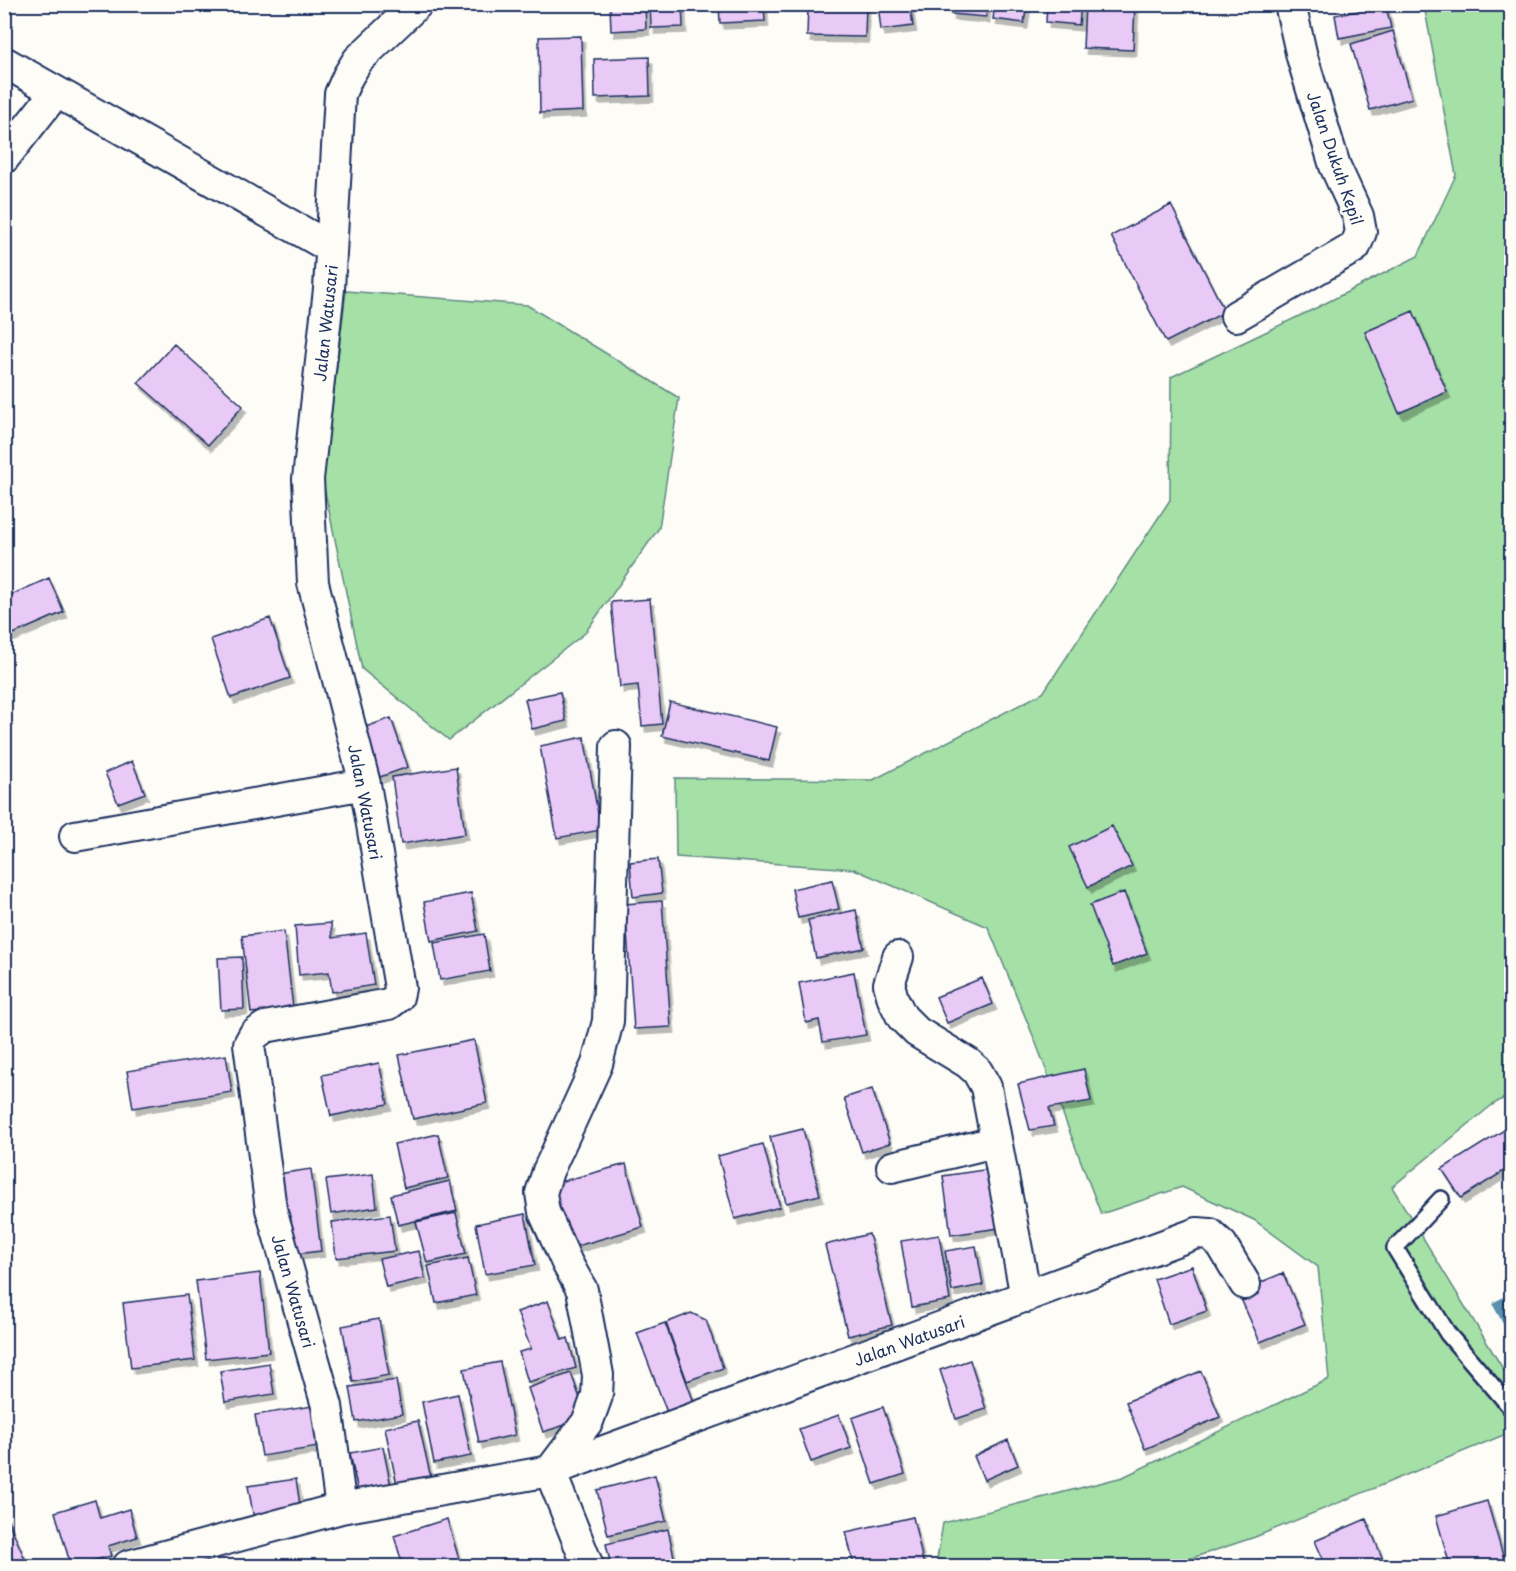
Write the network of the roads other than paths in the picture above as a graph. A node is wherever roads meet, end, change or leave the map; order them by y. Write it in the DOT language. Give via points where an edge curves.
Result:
graph roads {
  1 [pos="417,4"];
  2 [pos="1290,4"];
  3 [pos="4,62"];
  4 [pos="56,92"];
  5 [pos="4,158"];
  6 [pos="332,248"];
  7 [pos="1236,316"];
  8 [pos="616,746"];
  9 [pos="365,784"];
  10 [pos="75,836"];
  11 [pos="898,957"];
  12 [pos="995,1142"];
  13 [pos="892,1167"];
  14 [pos="1441,1199"];
  15 [pos="1245,1284"];
  16 [pos="1026,1297"];
  17 [pos="1512,1408"];
  18 [pos="550,1471"];
  19 [pos="341,1508"];
  20 [pos="128,1566"];
  21 [pos="588,1566"];
  1 -- 6 [label="street, Jalan Watusari" via="358,60 340,94"];
  2 -- 7 [label="street, Jalan Dukuh Kepil" via="1335,166 1358,216 1361,232 1355,247"];
  3 -- 4 [label="street"];
  4 -- 5 [label="street"];
  4 -- 6 [label="street"];
  6 -- 9 [label="street, Jalan Watusari" via="308,479 314,583"];
  8 -- 18 [label="street" via="608,1021 597,1064 540,1193 544,1212 582,1290 598,1375 597,1396 588,1421"];
  9 -- 10 [label="street"];
  9 -- 19 [label="street, Jalan Watusari" via="400,988 398,997 389,1004 265,1027 249,1044 271,1209 327,1406"];
  11 -- 12 [label="street" via="889,984 892,999 917,1032 977,1071 986,1087"];
  12 -- 13 [label="street"];
  12 -- 16 [label="street"];
  14 -- 17 [label="lane" via="1395,1248 1448,1334"];
  15 -- 16 [label="street, Jalan Watusari" via="1222,1245 1210,1234 1197,1233"];
  16 -- 18 [label="street, Jalan Watusari"];
  18 -- 19 [label="street, Jalan Watusari"];
  18 -- 21 [label="street"];
  19 -- 20 [label="street, Jalan Watusari"];
}
